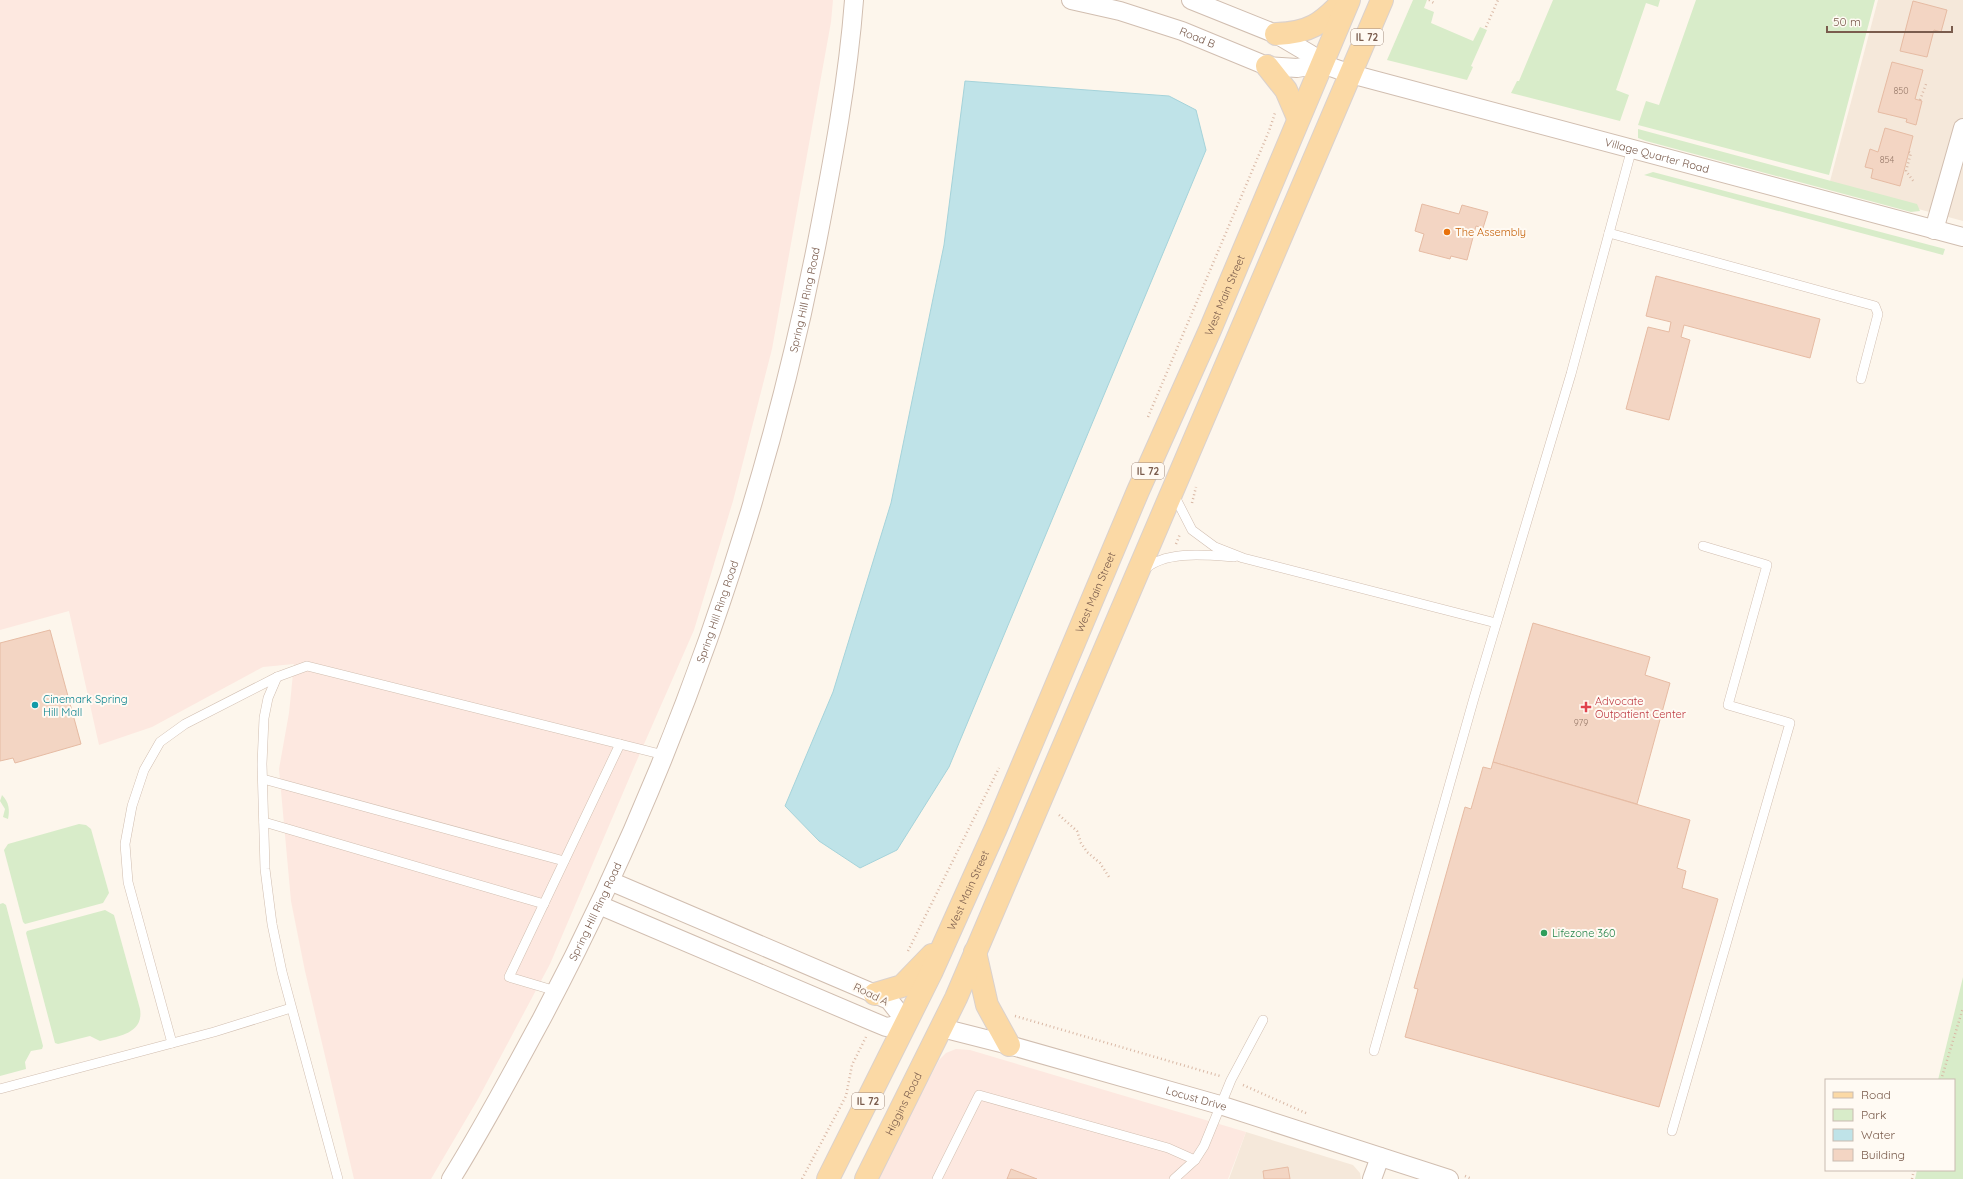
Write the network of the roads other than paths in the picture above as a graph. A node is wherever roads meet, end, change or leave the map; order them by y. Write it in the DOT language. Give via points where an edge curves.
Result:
graph roads {
  1 [pos="854,0"];
  2 [pos="1071,0"];
  3 [pos="1191,0"];
  4 [pos="1344,0"];
  5 [pos="1349,0"];
  6 [pos="1382,0"];
  7 [pos="1276,34"];
  8 [pos="1322,64"];
  9 [pos="1267,66"];
  10 [pos="1351,74"];
  11 [pos="1298,118"];
  12 [pos="1963,128"];
  13 [pos="1632,148"];
  14 [pos="1934,230"];
  15 [pos="1609,233"];
  16 [pos="1963,237"];
  17 [pos="1861,379"];
  18 [pos="1172,492"];
  19 [pos="1703,546"];
  20 [pos="1243,558"];
  21 [pos="1136,576"];
  22 [pos="1496,623"];
  23 [pos="277,677"];
  24 [pos="620,744"];
  25 [pos="664,755"];
  26 [pos="263,780"];
  27 [pos="264,822"];
  28 [pos="564,861"];
  29 [pos="610,881"];
  30 [pos="544,904"];
  31 [pos="599,905"];
  32 [pos="946,941"];
  33 [pos="975,952"];
  34 [pos="556,991"];
  35 [pos="875,994"];
  36 [pos="291,1008"];
  37 [pos="1263,1020"];
  38 [pos="907,1022"];
  39 [pos="942,1028"];
  40 [pos="172,1043"];
  41 [pos="1009,1045"];
  42 [pos="1374,1051"];
  43 [pos="0,1089"];
  44 [pos="1220,1105"];
  45 [pos="1672,1131"];
  46 [pos="1380,1157"];
  47 [pos="1195,1160"];
  48 [pos="338,1179"];
  49 [pos="451,1179"];
  50 [pos="828,1179"];
  51 [pos="866,1179"];
  52 [pos="937,1179"];
  53 [pos="1174,1179"];
  54 [pos="1372,1179"];
  55 [pos="1449,1179"];
  1 -- 25 [label="street, Spring Hill Ring Road" via="846,77 829,180 783,391 734,563"];
  2 -- 9 [label="street, Road B" via="1120,12 1182,32"];
  3 -- 7 [label="street, Road B"];
  4 -- 7 [label="main road" via="1320,24 1305,31"];
  5 -- 8 [label="main road, West Main Street / IL 72"];
  6 -- 10 [label="main road, IL 72"];
  7 -- 8 [label="street, Road B"];
  8 -- 9 [label="street, Road B" via="1297,68"];
  8 -- 10 [label="street, Road B"];
  8 -- 11 [label="main road, West Main Street / IL 72"];
  9 -- 11 [label="main road" via="1286,90"];
  10 -- 13 [label="street, Village Quarter Road"];
  10 -- 18 [label="main road, IL 72"];
  11 -- 32 [label="main road, West Main Street / IL 72" via="1210,330 1138,491"];
  12 -- 14 [label="street"];
  13 -- 14 [label="street, Village Quarter Road"];
  13 -- 15 [label="lane"];
  14 -- 16 [label="street, Village Quarter Road"];
  15 -- 17 [label="lane" via="1875,306 1878,314"];
  15 -- 22 [label="lane" via="1566,389"];
  18 -- 20 [label="lane" via="1192,530 1215,547"];
  18 -- 21 [label="main road, IL 72"];
  19 -- 45 [label="lane" via="1767,565 1728,705 1790,723"];
  20 -- 21 [label="lane" via="1178,556 1150,564"];
  20 -- 22 [label="lane"];
  21 -- 33 [label="main road, IL 72"];
  22 -- 42 [label="lane"];
  23 -- 24 [label="lane" via="307,666"];
  23 -- 26 [label="lane" via="268,698 264,718"];
  23 -- 40 [label="lane" via="185,724 160,742 144,770 132,806 125,844 128,882"];
  24 -- 25 [label="lane"];
  24 -- 28 [label="lane"];
  25 -- 29 [label="street, Spring Hill Ring Road"];
  26 -- 27 [label="lane"];
  26 -- 28 [label="lane"];
  27 -- 30 [label="lane"];
  27 -- 36 [label="lane" via="265,869 272,924"];
  28 -- 30 [label="lane"];
  29 -- 31 [label="street, Spring Hill Ring Road"];
  29 -- 35 [label="street, Road A"];
  30 -- 34 [label="lane" via="509,977"];
  31 -- 34 [label="street, Spring Hill Ring Road"];
  31 -- 38 [label="street" via="886,1027"];
  32 -- 35 [label="main road" via="902,986"];
  32 -- 38 [label="main road, West Main Street / IL 72"];
  33 -- 39 [label="main road, IL 72"];
  33 -- 41 [label="main road" via="987,1005"];
  34 -- 49 [label="street, Spring Hill Ring Road" via="511,1076"];
  35 -- 38 [label="street, Road A" via="889,1000"];
  36 -- 40 [label="lane"];
  36 -- 48 [label="lane"];
  37 -- 44 [label="lane"];
  38 -- 39 [label="main road"];
  38 -- 50 [label="main road, West Main Street / IL 72"];
  39 -- 41 [label="street, Locust Drive"];
  39 -- 51 [label="main road, Higgins Road / IL 72"];
  40 -- 43 [label="lane"];
  41 -- 44 [label="street, Locust Drive"];
  44 -- 46 [label="street, Locust Drive"];
  44 -- 47 [label="lane" via="1204,1146"];
  46 -- 54 [label="street"];
  46 -- 55 [label="street, Locust Drive"];
  47 -- 52 [label="lane" via="1168,1148 979,1095"];
  47 -- 53 [label="lane"];
}
